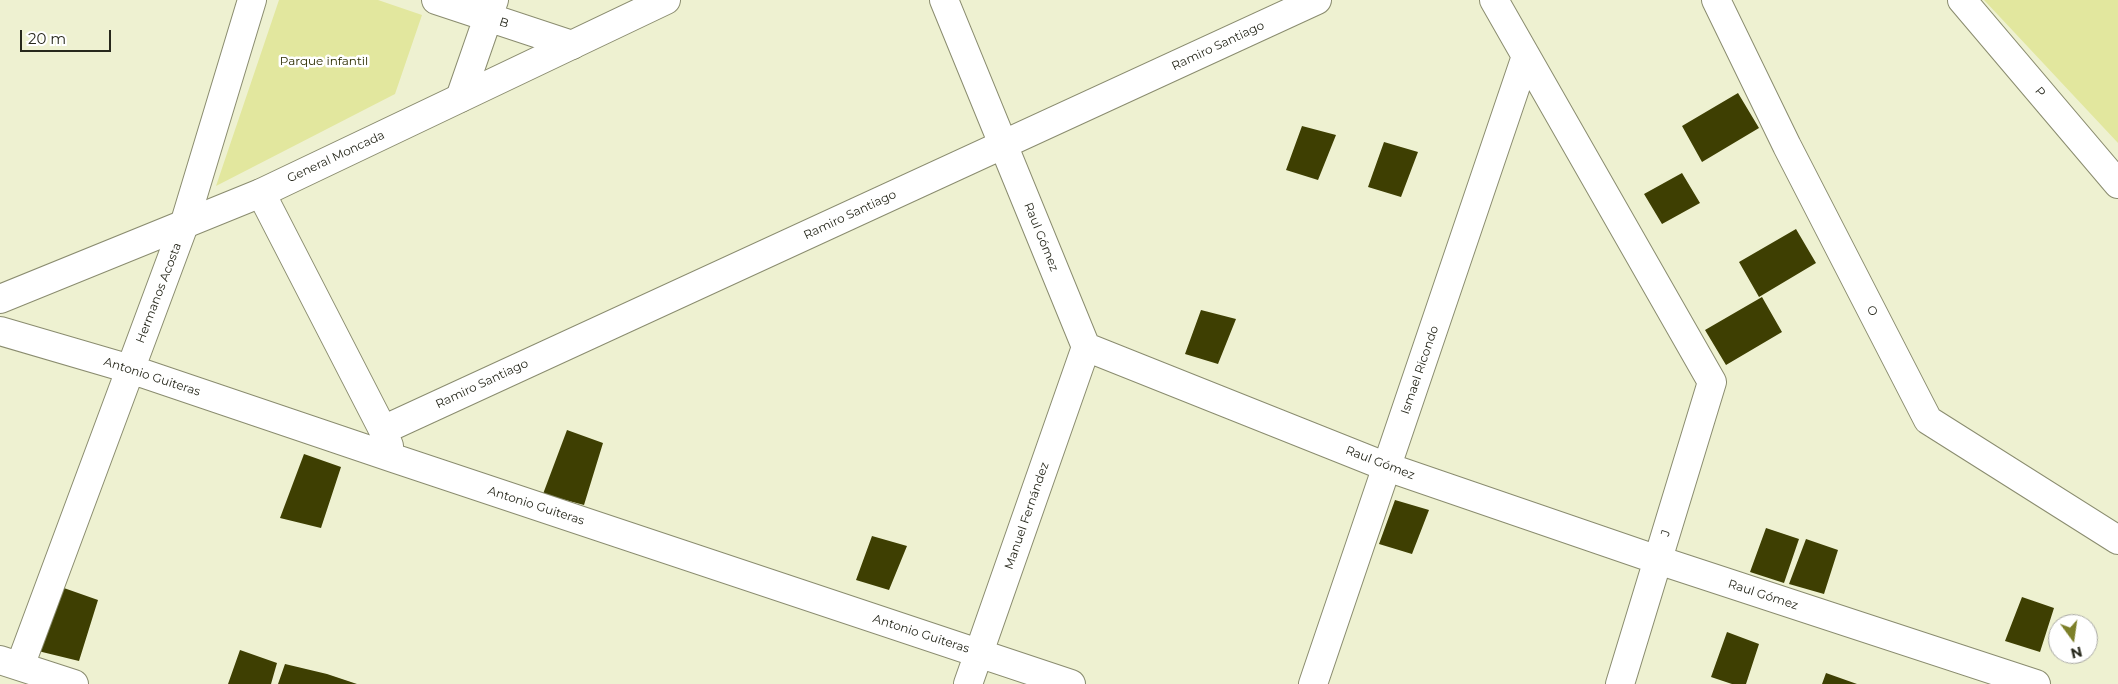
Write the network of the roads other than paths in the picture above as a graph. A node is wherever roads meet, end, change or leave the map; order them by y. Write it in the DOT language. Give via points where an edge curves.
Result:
graph roads {
  1 [pos="252,0"];
  2 [pos="436,0"];
  3 [pos="666,0"];
  4 [pos="944,0"];
  5 [pos="1317,0"];
  6 [pos="1494,0"];
  7 [pos="1716,0"];
  8 [pos="1962,0"];
  9 [pos="491,9"];
  10 [pos="572,45"];
  11 [pos="1526,56"];
  12 [pos="460,98"];
  13 [pos="1003,144"];
  14 [pos="2118,184"];
  15 [pos="262,193"];
  16 [pos="184,225"];
  17 [pos="0,299"];
  18 [pos="0,331"];
  19 [pos="1086,347"];
  20 [pos="130,369"];
  21 [pos="383,430"];
  22 [pos="393,458"];
  23 [pos="1387,467"];
  24 [pos="2118,540"];
  25 [pos="1658,560"];
  26 [pos="980,653"];
  27 [pos="10,663"];
  28 [pos="74,684"];
  29 [pos="968,684"];
  30 [pos="1072,684"];
  31 [pos="1313,684"];
  32 [pos="1620,684"];
  33 [pos="2036,684"];
  1 -- 16 [label="street, Hermanos Acosta"];
  2 -- 9 [label="street, B"];
  3 -- 10 [label="street, General Moncada"];
  4 -- 13 [label="street, Raul Gómez"];
  5 -- 13 [label="street, Ramiro Santiago"];
  6 -- 11 [label="street"];
  7 -- 24 [label="street, O" via="1928,420"];
  8 -- 14 [label="street, P"];
  9 -- 10 [label="street, B"];
  9 -- 12 [label="street"];
  10 -- 12 [label="street, General Moncada"];
  11 -- 23 [label="street, Ismael Ricondo"];
  11 -- 25 [label="street, J" via="1712,382"];
  12 -- 15 [label="street, General Moncada"];
  13 -- 19 [label="street, Raul Gómez"];
  13 -- 21 [label="street, Ramiro Santiago"];
  15 -- 16 [label="street, General Moncada"];
  15 -- 21 [label="street"];
  16 -- 17 [label="street, General Moncada"];
  16 -- 20 [label="street, Hermanos Acosta"];
  18 -- 20 [label="street, Antonio Guiteras"];
  19 -- 23 [label="street, Raul Gómez"];
  19 -- 26 [label="street, Manuel Fernández"];
  20 -- 22 [label="street, Antonio Guiteras"];
  20 -- 27 [label="street, Hermanos Acosta"];
  21 -- 22 [label="street"];
  22 -- 26 [label="street, Antonio Guiteras"];
  23 -- 25 [label="street, Raul Gómez"];
  23 -- 31 [label="street, Ismael Ricondo"];
  25 -- 32 [label="street, J"];
  25 -- 33 [label="street, Raul Gómez"];
  26 -- 29 [label="street, Manuel Fernández"];
  26 -- 30 [label="street, Antonio Guiteras"];
  27 -- 28 [label="street"];
}
